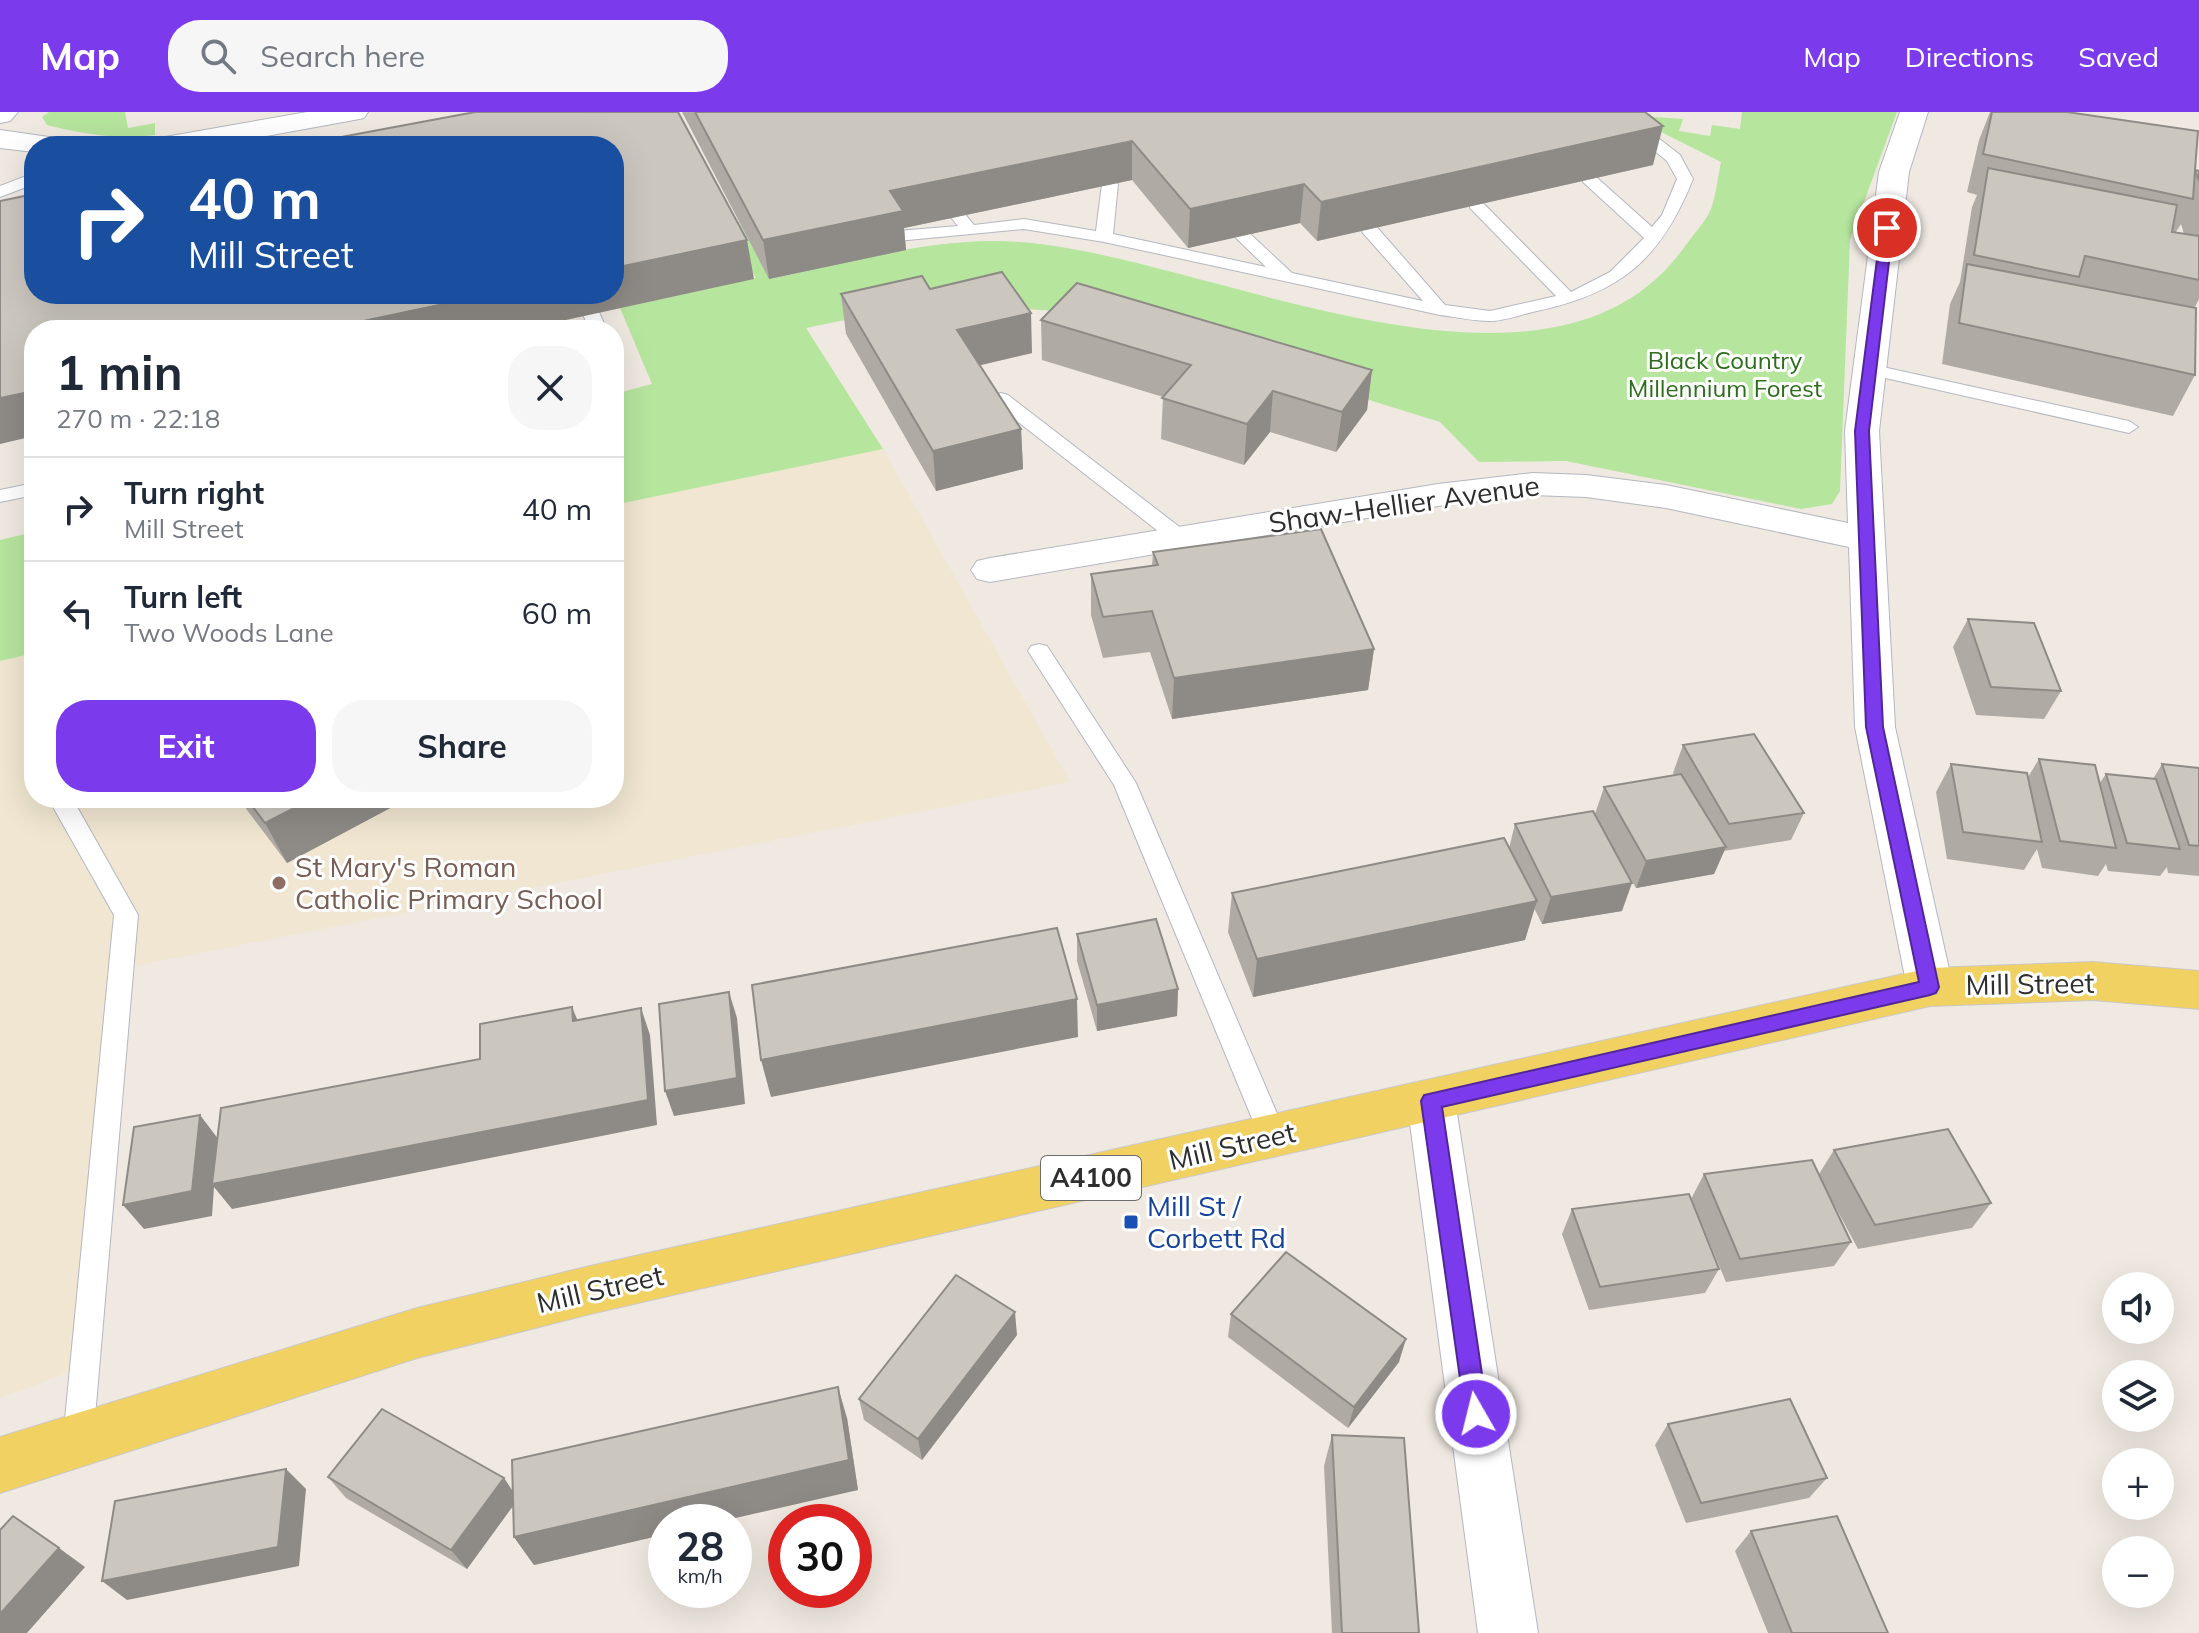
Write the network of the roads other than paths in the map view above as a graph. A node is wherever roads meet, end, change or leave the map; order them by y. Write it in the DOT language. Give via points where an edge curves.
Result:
graph roads {
  1 [pos="354,112"];
  2 [pos="1615,112"];
  3 [pos="1914,112"];
  4 [pos="221,136"];
  5 [pos="0,139"];
  6 [pos="24,142"];
  7 [pos="1589,179"];
  8 [pos="24,182"];
  9 [pos="1110,184"];
  10 [pos="0,192"];
  11 [pos="1476,205"];
  12 [pos="1369,229"];
  13 [pos="897,236"];
  14 [pos="1242,236"];
  15 [pos="1104,237"];
  16 [pos="1653,237"];
  17 [pos="1286,277"];
  18 [pos="1568,299"];
  19 [pos="1440,310"];
  20 [pos="1869,369"];
  21 [pos="1001,399"];
  22 [pos="2129,427"];
  23 [pos="24,491"];
  24 [pos="0,496"];
  25 [pos="1179,537"];
  26 [pos="1865,539"];
  27 [pos="990,570"];
  28 [pos="1039,651"];
  29 [pos="66,808"];
  30 [pos="1930,987"];
  31 [pos="2199,990"];
  32 [pos="1431,1101"];
  33 [pos="1273,1137"];
  34 [pos="78,1440"];
  35 [pos="0,1465"];
  36 [pos="1508,1633"];
  1 -- 4 [label="street"];
  2 -- 16 [label="lane" via="1674,158 1685,179 1670,216"];
  3 -- 20 [label="street" via="1894,172"];
  5 -- 6 [label="street"];
  7 -- 16 [label="lane"];
  8 -- 10 [label="lane"];
  9 -- 15 [label="lane"];
  11 -- 18 [label="lane"];
  12 -- 19 [label="lane"];
  13 -- 15 [label="lane" via="964,223 1024,224"];
  14 -- 17 [label="lane"];
  15 -- 17 [label="lane"];
  16 -- 18 [label="lane" via="1634,261 1600,288"];
  17 -- 19 [label="lane"];
  18 -- 19 [label="lane" via="1490,316"];
  20 -- 22 [label="lane"];
  20 -- 26 [label="street" via="1862,431"];
  21 -- 25 [label="lane"];
  23 -- 24 [label="lane"];
  25 -- 26 [label="street, Shaw-Hellier Avenue" via="1497,486 1546,484 1612,489"];
  25 -- 27 [label="street, Shaw-Hellier Avenue"];
  26 -- 30 [label="street" via="1875,727"];
  28 -- 33 [label="lane" via="1125,783"];
  29 -- 34 [label="lane" via="126,915"];
  30 -- 31 [label="main road, Mill Street / A4100" via="2093,981"];
  30 -- 32 [label="main road, Mill Street / A4100"];
  32 -- 33 [label="main road, Mill Street / A4100"];
  32 -- 36 [label="street"];
  33 -- 34 [label="main road, Mill Street / A4100" via="417,1333"];
  34 -- 35 [label="main road, Mill Street / A4100"];
}
